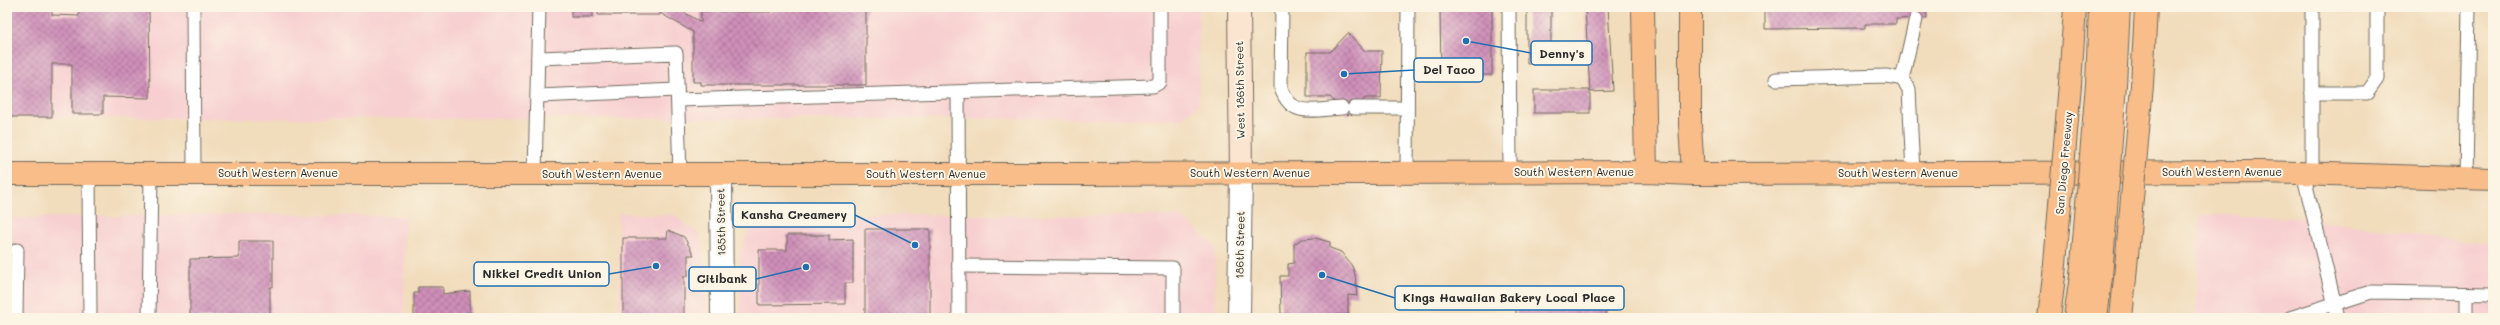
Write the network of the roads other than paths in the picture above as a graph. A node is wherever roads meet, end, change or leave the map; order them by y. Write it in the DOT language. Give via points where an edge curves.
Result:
graph roads {
  1 [pos="193,7"];
  2 [pos="539,7"];
  3 [pos="1160,7"];
  4 [pos="1239,7"];
  5 [pos="1282,7"];
  6 [pos="1408,7"];
  7 [pos="1509,7"];
  8 [pos="1643,7"];
  9 [pos="1690,7"];
  10 [pos="2061,7"];
  11 [pos="2075,7"];
  12 [pos="2100,7"];
  13 [pos="2119,7"];
  14 [pos="2146,7"];
  15 [pos="2312,7"];
  16 [pos="2377,7"];
  17 [pos="2469,7"];
  18 [pos="1916,19"];
  19 [pos="2074,33"];
  20 [pos="538,58"];
  21 [pos="1776,78"];
  22 [pos="1902,79"];
  23 [pos="2106,85"];
  24 [pos="958,93"];
  25 [pos="2312,94"];
  26 [pos="677,95"];
  27 [pos="538,96"];
  28 [pos="1408,108"];
  29 [pos="1241,172"];
  30 [pos="1510,172"];
  31 [pos="1646,172"];
  32 [pos="151,173"];
  33 [pos="194,173"];
  34 [pos="1408,173"];
  35 [pos="1914,173"];
  36 [pos="2307,173"];
  37 [pos="7,174"];
  38 [pos="89,174"];
  39 [pos="534,174"];
  40 [pos="680,174"];
  41 [pos="721,174"];
  42 [pos="958,174"];
  43 [pos="1693,174"];
  44 [pos="2466,178"];
  45 [pos="2493,179"];
  46 [pos="17,250"];
  47 [pos="959,266"];
  48 [pos="2091,277"];
  49 [pos="12,286"];
  50 [pos="2466,294"];
  51 [pos="2493,294"];
  52 [pos="2333,304"];
  53 [pos="16,318"];
  54 [pos="90,318"];
  55 [pos="149,318"];
  56 [pos="722,318"];
  57 [pos="959,318"];
  58 [pos="1173,318"];
  59 [pos="1239,318"];
  60 [pos="2049,318"];
  61 [pos="2075,318"];
  62 [pos="2096,318"];
  63 [pos="2121,318"];
  64 [pos="2290,318"];
  65 [pos="2338,318"];
  66 [pos="2466,318"];
  1 -- 33 [label="lane"];
  2 -- 20 [label="lane"];
  3 -- 24 [label="lane" via="1160,82 1157,85"];
  4 -- 29 [label="street, West 186th Street"];
  5 -- 28 [label="lane" via="1281,88 1285,101 1296,110"];
  6 -- 28 [label="lane"];
  7 -- 30 [label="lane"];
  8 -- 31 [label="main road"];
  9 -- 43 [label="main road" via="1690,125"];
  10 -- 19 [label="main road"];
  11 -- 19 [label="main road, San Diego Freeway"];
  12 -- 23 [label="main road"];
  13 -- 23 [label="main road"];
  14 -- 63 [label="main road, bridge" via="2142,85"];
  15 -- 25 [label="lane"];
  16 -- 25 [label="lane" via="2377,79 2367,93"];
  17 -- 44 [label="lane"];
  18 -- 22 [label="lane"];
  19 -- 60 [label="main road, San Diego Freeway, bridge"];
  20 -- 26 [label="lane" via="676,53"];
  20 -- 27 [label="lane"];
  21 -- 22 [label="lane" via="1887,76"];
  22 -- 35 [label="lane" via="1909,89"];
  23 -- 48 [label="main road, bridge"];
  24 -- 26 [label="lane"];
  24 -- 42 [label="lane"];
  25 -- 36 [label="lane"];
  26 -- 27 [label="lane"];
  26 -- 40 [label="lane"];
  27 -- 39 [label="lane"];
  28 -- 34 [label="lane"];
  29 -- 34 [label="main road, South Western Avenue"];
  29 -- 42 [label="main road, South Western Avenue"];
  29 -- 59 [label="street, 186th Street"];
  30 -- 31 [label="main road, South Western Avenue"];
  30 -- 34 [label="main road, South Western Avenue"];
  31 -- 43 [label="main road, South Western Avenue"];
  32 -- 33 [label="main road, South Western Avenue"];
  32 -- 38 [label="main road, South Western Avenue"];
  32 -- 55 [label="lane"];
  33 -- 39 [label="main road, South Western Avenue"];
  35 -- 36 [label="main road, South Western Avenue"];
  35 -- 43 [label="main road, South Western Avenue"];
  36 -- 44 [label="main road, South Western Avenue"];
  36 -- 52 [label="lane"];
  37 -- 38 [label="main road, South Western Avenue"];
  38 -- 54 [label="lane"];
  39 -- 40 [label="main road, South Western Avenue"];
  40 -- 41 [label="main road, South Western Avenue"];
  41 -- 42 [label="main road, South Western Avenue"];
  41 -- 56 [label="street, 185th Street"];
  42 -- 47 [label="lane"];
  44 -- 45 [label="main road, South Western Avenue"];
  46 -- 49 [label="lane"];
  47 -- 57 [label="lane"];
  47 -- 58 [label="lane" via="1173,268"];
  48 -- 61 [label="main road"];
  48 -- 62 [label="main road"];
  49 -- 53 [label="lane"];
  50 -- 51 [label="lane"];
  50 -- 52 [label="lane" via="2371,292"];
  50 -- 66 [label="lane"];
  52 -- 64 [label="lane"];
  52 -- 65 [label="lane"];
}
